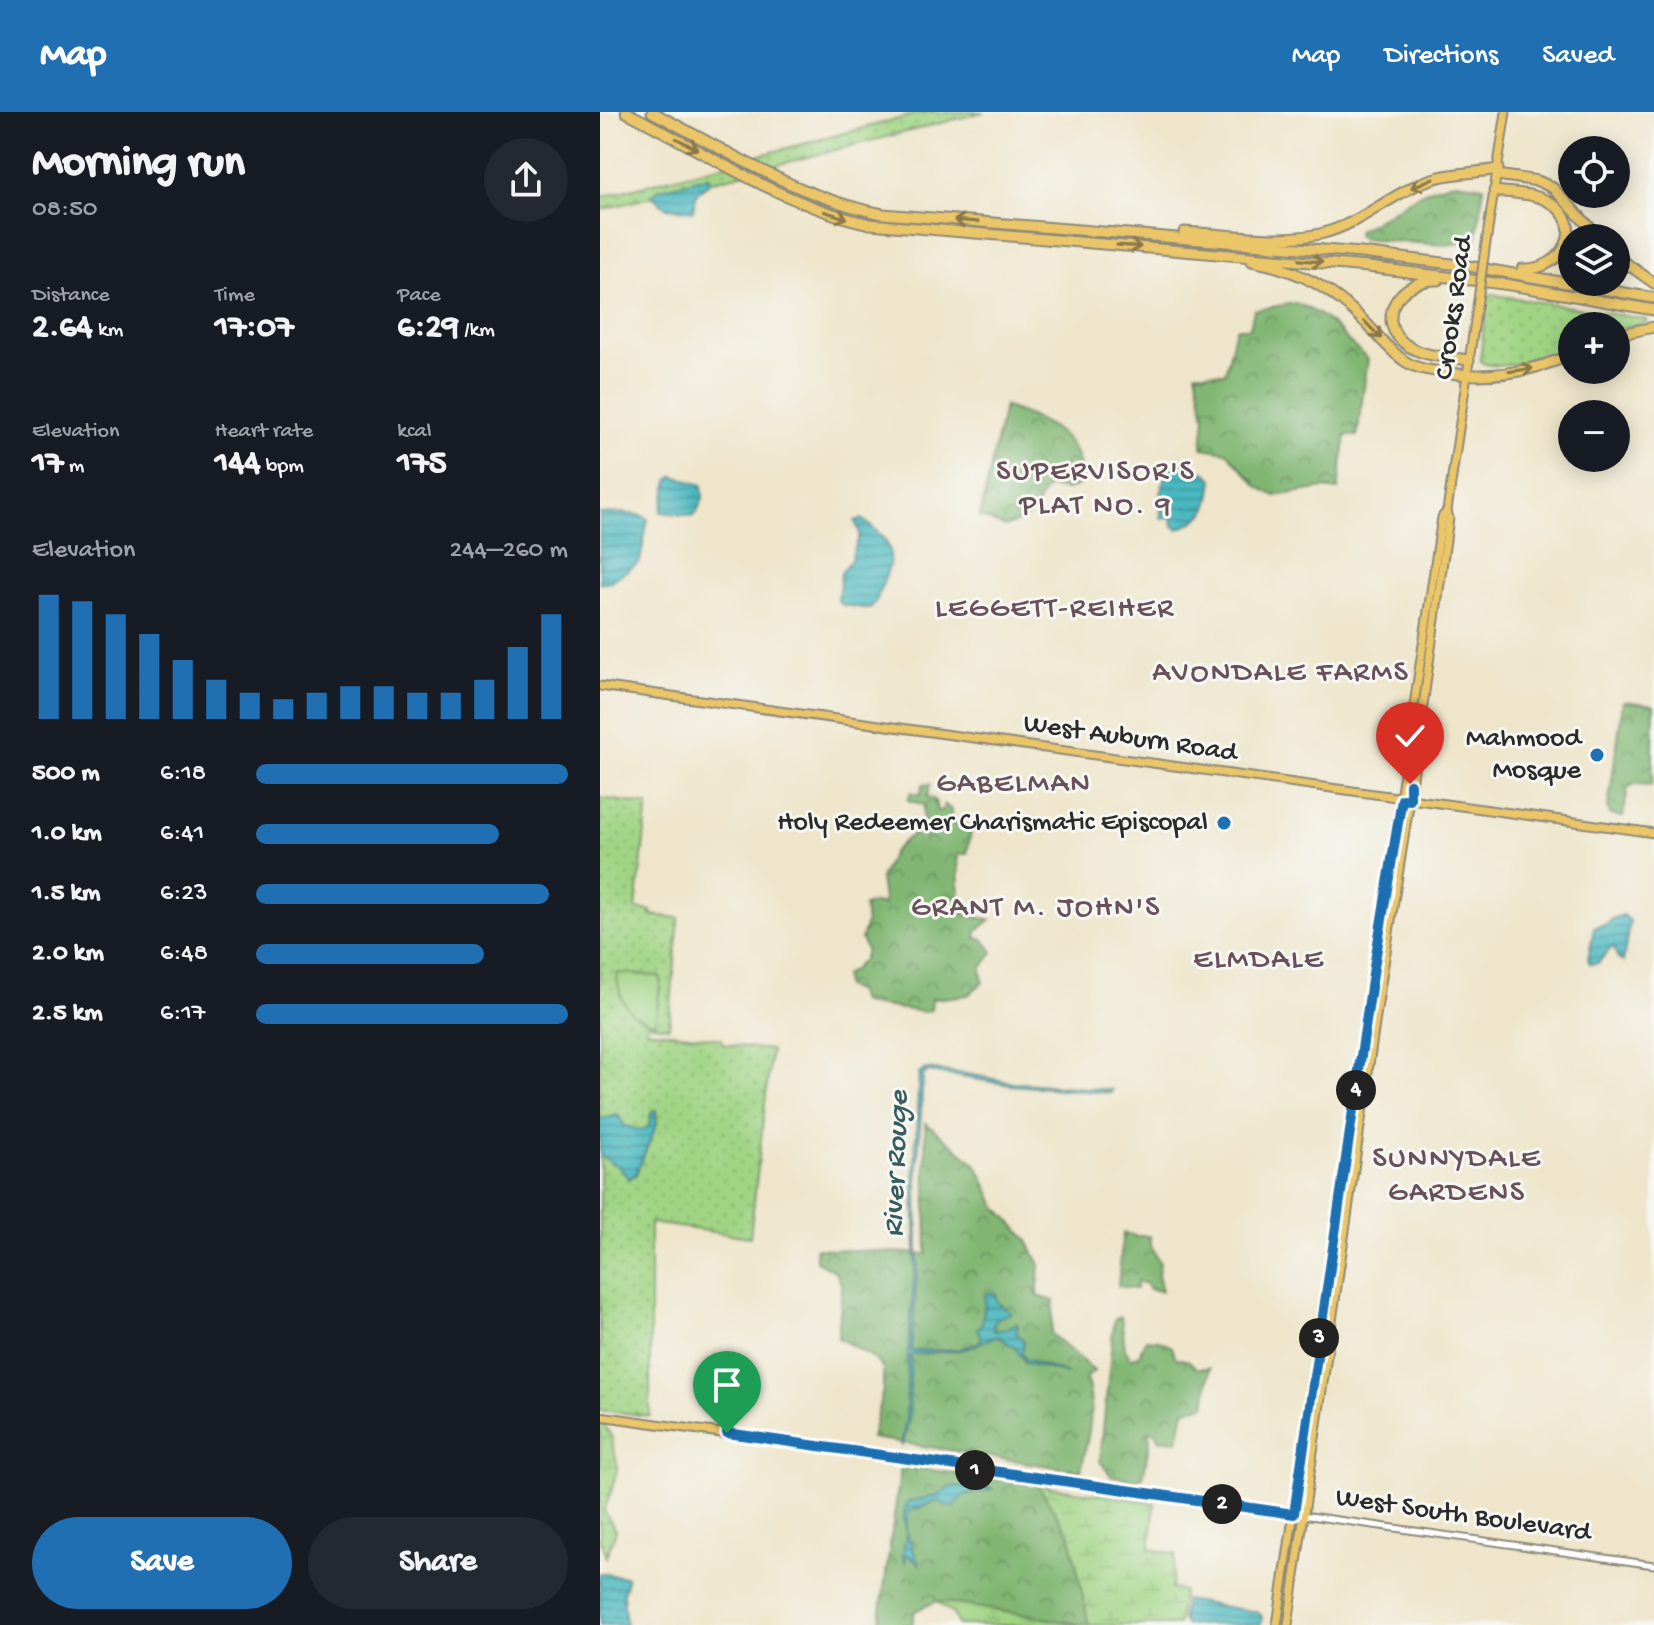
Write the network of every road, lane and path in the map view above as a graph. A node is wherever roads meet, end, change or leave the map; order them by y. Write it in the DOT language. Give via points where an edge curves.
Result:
graph roads {
  1 [pos="626,112"];
  2 [pos="652,112"];
  3 [pos="1506,112"];
  4 [pos="1497,172"];
  5 [pos="1494,191"];
  6 [pos="1587,224"];
  7 [pos="1076,230"];
  8 [pos="1205,252"];
  9 [pos="1468,266"];
  10 [pos="1630,266"];
  11 [pos="1489,282"];
  12 [pos="1654,283"];
  13 [pos="1654,298"];
  14 [pos="1654,310"];
  15 [pos="1654,327"];
  16 [pos="1630,332"];
  17 [pos="1469,360"];
  18 [pos="1558,360"];
  19 [pos="1467,376"];
  20 [pos="1447,511"];
  21 [pos="1436,557"];
  22 [pos="1442,566"];
  23 [pos="1428,603"];
  24 [pos="1435,612"];
  25 [pos="1424,634"];
  26 [pos="1431,640"];
  27 [pos="600,686"];
  28 [pos="1414,708"];
  29 [pos="1421,715"];
  30 [pos="1408,781"];
  31 [pos="1406,799"];
  32 [pos="1399,814"];
  33 [pos="1407,820"];
  34 [pos="1654,833"];
  35 [pos="1390,873"];
  36 [pos="1397,880"];
  37 [pos="1388,907"];
  38 [pos="1365,1029"];
  39 [pos="1373,1034"];
  40 [pos="1358,1074"];
  41 [pos="1366,1080"];
  42 [pos="1342,1183"];
  43 [pos="1350,1190"];
  44 [pos="1334,1238"];
  45 [pos="1342,1247"];
  46 [pos="1312,1379"];
  47 [pos="1322,1382"];
  48 [pos="1308,1407"];
  49 [pos="1318,1410"];
  50 [pos="600,1416"];
  51 [pos="1301,1495"];
  52 [pos="1298,1514"];
  53 [pos="1291,1531"];
  54 [pos="1300,1535"];
  55 [pos="1654,1565"];
  56 [pos="1279,1613"];
  57 [pos="1288,1622"];
  58 [pos="1277,1625"];
  1 -- 8 [label="highway, one-way" via="811,207 878,225"];
  7 -- 2 [label="highway, one-way" via="883,214 819,197"];
  3 -- 4 [label="main road, Crooks Road"];
  4 -- 5 [label="main road, Crooks Road"];
  4 -- 6 [label="highway" via="1553,188"];
  4 -- 7 [label="highway, one-way" via="1427,181 1354,222 1311,235"];
  5 -- 9 [label="highway" via="1554,205 1566,224 1565,247 1556,260 1537,269"];
  5 -- 17 [label="main road, Crooks Road, bridge"];
  7 -- 9 [label="highway"];
  8 -- 11 [label="highway, one-way"];
  8 -- 19 [label="highway, one-way" via="1305,276 1344,301 1406,362"];
  9 -- 13 [label="highway"];
  10 -- 12 [label="highway"];
  11 -- 14 [label="highway"];
  11 -- 17 [label="highway" via="1420,281 1405,289 1393,307 1395,330 1409,347"];
  15 -- 16 [label="highway"];
  17 -- 19 [label="main road, Crooks Road"];
  19 -- 18 [label="highway, one-way" via="1538,368"];
  19 -- 20 [label="main road, Crooks Road"];
  20 -- 21 [label="main road, Crooks Road"];
  20 -- 22 [label="main road, Crooks Road"];
  21 -- 22 [label="main road"];
  21 -- 23 [label="main road, Crooks Road"];
  22 -- 24 [label="main road, Crooks Road"];
  23 -- 24 [label="main road"];
  23 -- 25 [label="main road, Crooks Road"];
  24 -- 26 [label="main road, Crooks Road"];
  25 -- 26 [label="main road"];
  25 -- 28 [label="main road, Crooks Road"];
  26 -- 29 [label="main road, Crooks Road"];
  27 -- 31 [label="main road, West Auburn Road"];
  28 -- 29 [label="main road"];
  28 -- 30 [label="main road, Crooks Road"];
  29 -- 30 [label="main road, Crooks Road"];
  30 -- 31 [label="main road, Crooks Road"];
  31 -- 32 [label="main road, Crooks Road"];
  31 -- 33 [label="main road, Crooks Road"];
  31 -- 34 [label="main road, West Auburn Road"];
  32 -- 33 [label="main road"];
  32 -- 35 [label="main road, Crooks Road"];
  33 -- 36 [label="main road, Crooks Road"];
  35 -- 36 [label="main road" via="1391,880"];
  35 -- 37 [label="main road, Crooks Road"];
  36 -- 37 [label="main road, Crooks Road"];
  37 -- 38 [label="main road, Crooks Road"];
  37 -- 39 [label="main road, Crooks Road"];
  38 -- 39 [label="main road"];
  38 -- 40 [label="main road, Crooks Road"];
  39 -- 41 [label="main road, Crooks Road"];
  40 -- 41 [label="main road"];
  40 -- 42 [label="main road, Crooks Road"];
  41 -- 43 [label="main road, Crooks Road"];
  42 -- 43 [label="main road"];
  42 -- 44 [label="main road, Crooks Road"];
  43 -- 45 [label="main road, Crooks Road"];
  44 -- 45 [label="main road"];
  44 -- 46 [label="main road, Crooks Road"];
  45 -- 47 [label="main road, Crooks Road"];
  46 -- 47 [label="main road"];
  46 -- 48 [label="main road, Crooks Road"];
  47 -- 49 [label="main road, Crooks Road"];
  48 -- 49 [label="main road"];
  48 -- 51 [label="main road, Crooks Road"];
  49 -- 51 [label="main road, Crooks Road"];
  50 -- 52 [label="main road, West South Boulevard"];
  51 -- 52 [label="main road, Crooks Road"];
  52 -- 53 [label="main road, Crooks Road"];
  52 -- 54 [label="main road, Crooks Road"];
  52 -- 55 [label="street, West South Boulevard"];
  53 -- 54 [label="main road"];
  53 -- 56 [label="main road, Crooks Road"];
  54 -- 57 [label="main road, Crooks Road"];
  56 -- 57 [label="main road"];
  56 -- 58 [label="main road, Crooks Road"];
}
